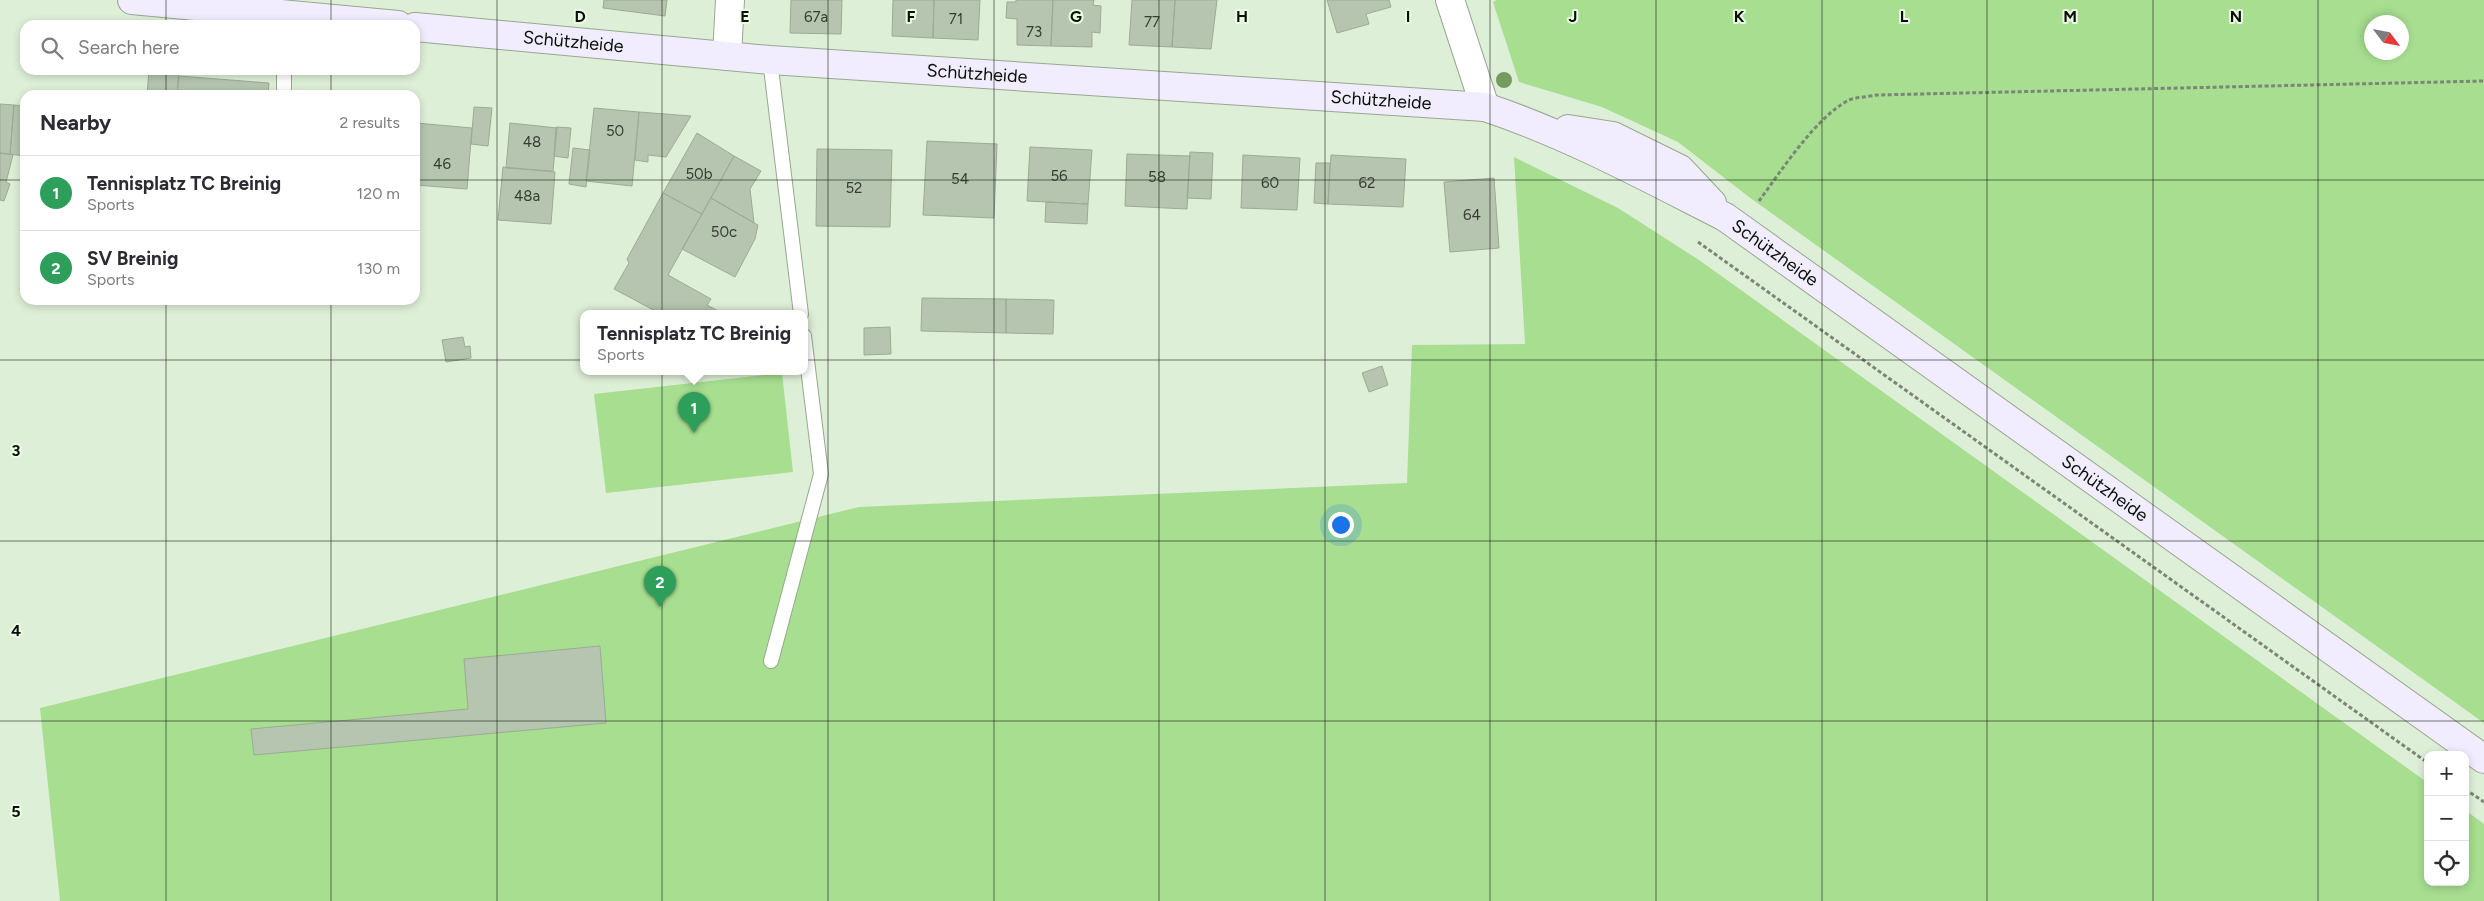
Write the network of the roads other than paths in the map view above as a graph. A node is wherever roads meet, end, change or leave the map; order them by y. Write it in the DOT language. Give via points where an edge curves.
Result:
graph roads {
  1 [pos="132,0"];
  2 [pos="730,0"];
  3 [pos="1450,0"];
  4 [pos="291,14"];
  5 [pos="349,20"];
  6 [pos="420,27"];
  7 [pos="727,56"];
  8 [pos="770,60"];
  9 [pos="284,75"];
  10 [pos="284,90"];
  11 [pos="1485,107"];
  12 [pos="801,310"];
  13 [pos="808,368"];
  14 [pos="772,661"];
  15 [pos="2484,759"];
  1 -- 4 [label="street"];
  2 -- 7 [label="street"];
  3 -- 11 [label="street"];
  4 -- 5 [label="street"];
  6 -- 7 [label="street, Schützheide"];
  7 -- 8 [label="street, Schützheide"];
  8 -- 11 [label="street, Schützheide"];
  8 -- 12 [label="lane"];
  9 -- 10 [label="lane"];
  11 -- 15 [label="street, Schützheide" via="1537,125 1733,222"];
  13 -- 14 [label="lane" via="821,474"];
}
